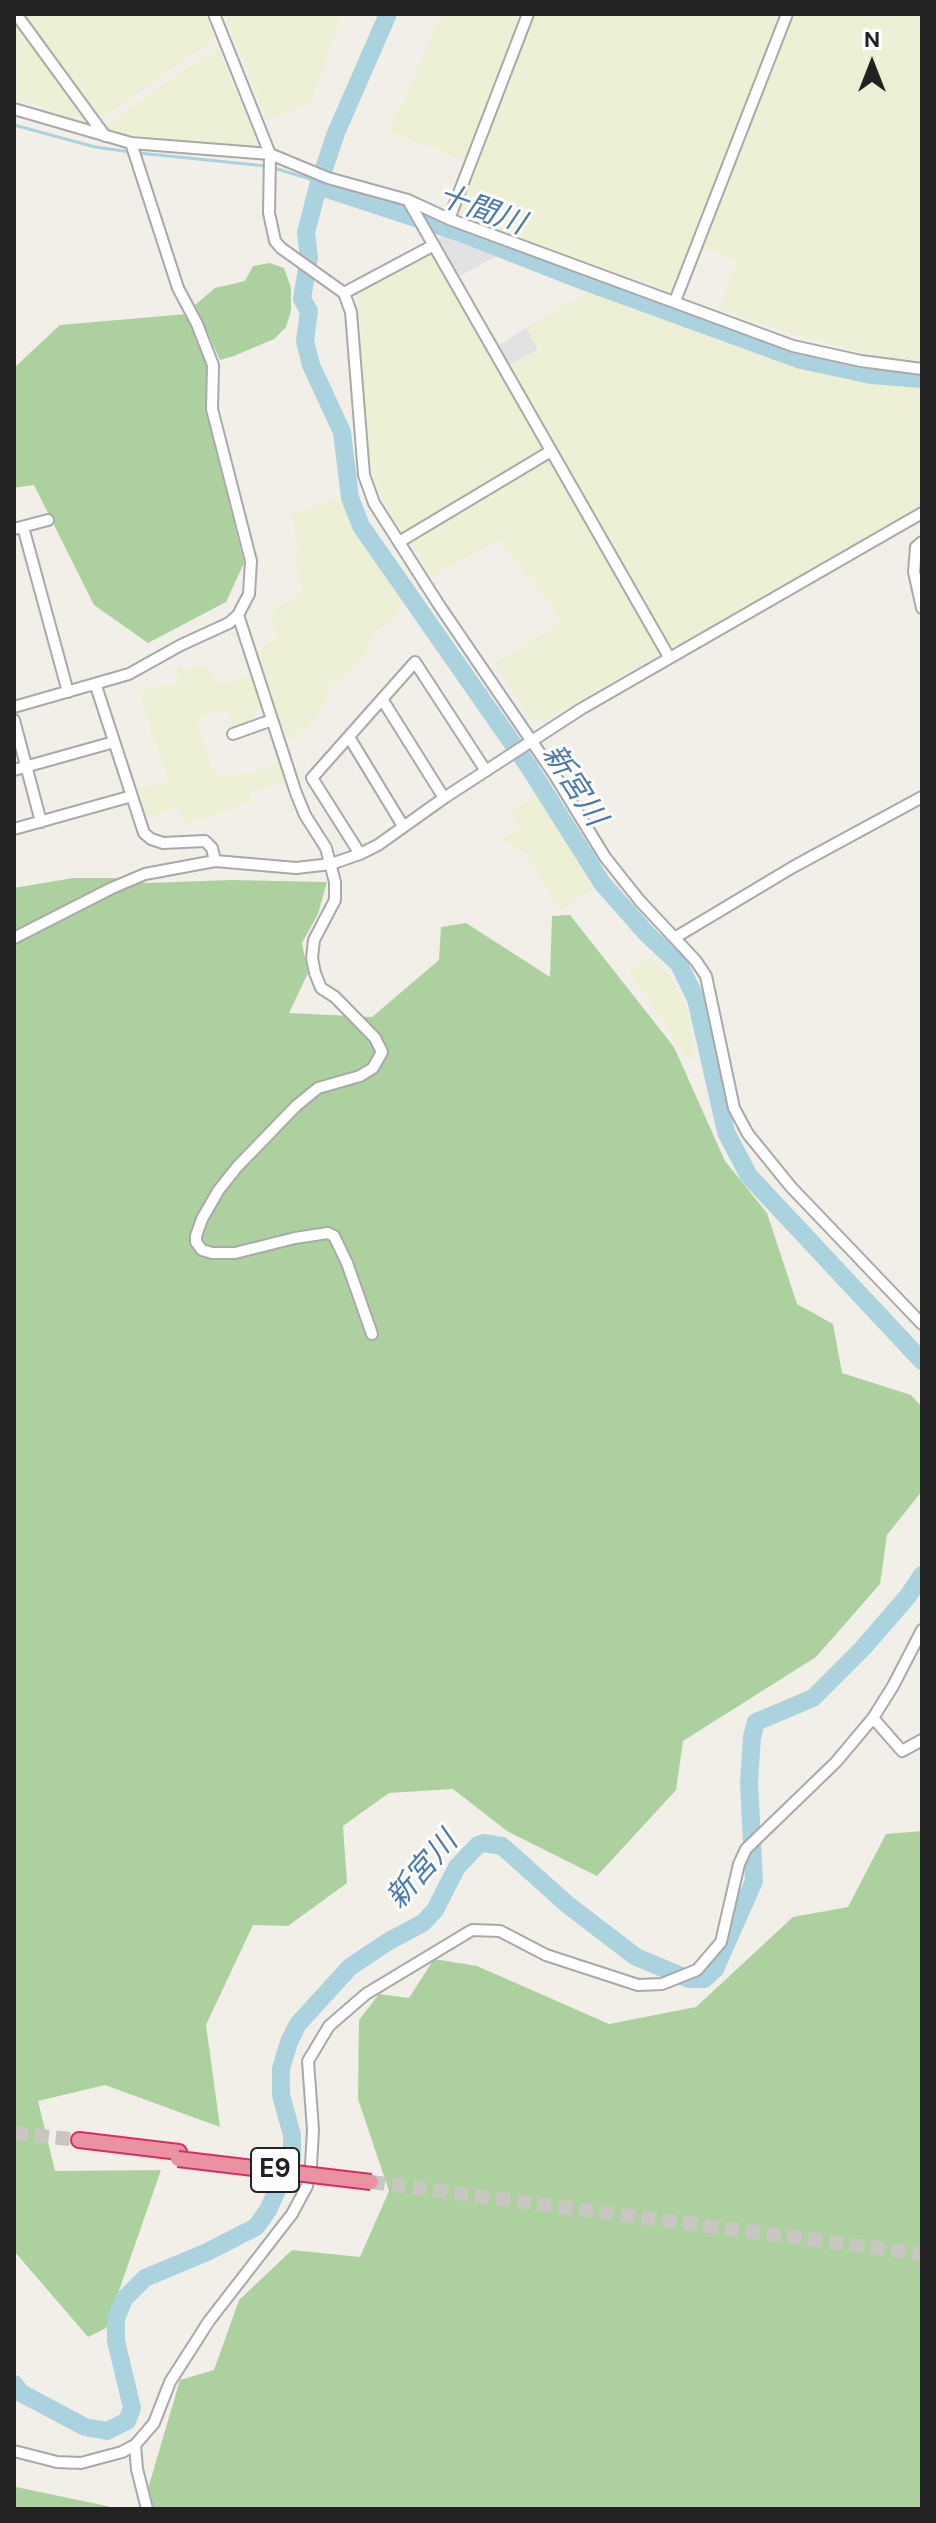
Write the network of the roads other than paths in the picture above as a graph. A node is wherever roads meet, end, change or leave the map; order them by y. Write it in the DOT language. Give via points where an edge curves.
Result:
graph roads {
  1 [pos="16,14"];
  2 [pos="214,14"];
  3 [pos="528,14"];
  4 [pos="787,14"];
  5 [pos="14,109"];
  6 [pos="105,136"];
  7 [pos="131,143"];
  8 [pos="270,154"];
  9 [pos="408,200"];
  10 [pos="449,219"];
  11 [pos="434,245"];
  12 [pos="344,293"];
  13 [pos="675,301"];
  14 [pos="921,366"];
  15 [pos="551,451"];
  16 [pos="922,513"];
  17 [pos="48,520"];
  18 [pos="19,528"];
  19 [pos="399,542"];
  20 [pos="922,542"];
  21 [pos="922,608"];
  22 [pos="238,615"];
  23 [pos="669,657"];
  24 [pos="96,686"];
  25 [pos="68,692"];
  26 [pos="382,699"];
  27 [pos="14,707"];
  28 [pos="14,720"];
  29 [pos="272,720"];
  30 [pos="233,734"];
  31 [pos="349,737"];
  32 [pos="114,742"];
  33 [pos="527,744"];
  34 [pos="26,766"];
  35 [pos="14,770"];
  36 [pos="486,771"];
  37 [pos="132,796"];
  38 [pos="922,797"];
  39 [pos="444,798"];
  40 [pos="41,822"];
  41 [pos="403,826"];
  42 [pos="14,829"];
  43 [pos="360,854"];
  44 [pos="215,861"];
  45 [pos="331,864"];
  46 [pos="676,937"];
  47 [pos="14,938"];
  48 [pos="922,1324"];
  49 [pos="372,1334"];
  50 [pos="922,1630"];
  51 [pos="873,1718"];
  52 [pos="922,1740"];
  53 [pos="79,2144"];
  54 [pos="372,2179"];
  55 [pos="135,2445"];
  56 [pos="14,2451"];
  57 [pos="147,2509"];
  1 -- 6 [label="street"];
  2 -- 8 [label="street"];
  3 -- 10 [label="street"];
  4 -- 13 [label="street"];
  5 -- 6 [label="street"];
  6 -- 7 [label="street"];
  7 -- 8 [label="street"];
  7 -- 22 [label="street" via="178,288 213,365 212,409 251,561 249,594"];
  8 -- 9 [label="street" via="328,178"];
  8 -- 12 [label="street" via="270,225 275,241"];
  9 -- 10 [label="street"];
  9 -- 11 [label="street"];
  10 -- 13 [label="street"];
  11 -- 12 [label="street"];
  11 -- 15 [label="street"];
  12 -- 19 [label="street" via="351,312 364,475 374,503"];
  13 -- 14 [label="street" via="793,346 861,361"];
  15 -- 19 [label="street"];
  15 -- 23 [label="street"];
  16 -- 23 [label="street"];
  17 -- 18 [label="street"];
  18 -- 25 [label="street"];
  19 -- 33 [label="street"];
  20 -- 21 [label="street" via="916,547 914,572"];
  22 -- 24 [label="street" via="129,674"];
  22 -- 29 [label="street"];
  23 -- 33 [label="street"];
  24 -- 25 [label="street"];
  24 -- 32 [label="street"];
  25 -- 27 [label="street"];
  26 -- 31 [label="street"];
  26 -- 36 [label="street" via="415,662"];
  26 -- 39 [label="street"];
  28 -- 34 [label="street"];
  29 -- 30 [label="street"];
  29 -- 45 [label="street" via="305,815"];
  31 -- 41 [label="street"];
  31 -- 43 [label="street" via="312,778"];
  32 -- 34 [label="street"];
  32 -- 37 [label="street"];
  33 -- 36 [label="street"];
  33 -- 46 [label="street" via="605,857"];
  34 -- 35 [label="street"];
  34 -- 40 [label="street"];
  36 -- 39 [label="street"];
  37 -- 40 [label="street"];
  37 -- 44 [label="street" via="151,839 205,841"];
  38 -- 46 [label="street"];
  39 -- 41 [label="street"];
  40 -- 42 [label="street"];
  41 -- 43 [label="street"];
  43 -- 45 [label="street"];
  44 -- 45 [label="street" via="296,868"];
  44 -- 47 [label="street" via="145,874"];
  45 -- 49 [label="street" via="335,900 314,940 315,973 321,988 375,1038 382,1052 379,1062 360,1076 318,1088 296,1106 218,1191 196,1236 202,1250 235,1253 295,1238 334,1236"];
  46 -- 48 [label="street" via="706,976 734,1108 748,1134 791,1187"];
  50 -- 51 [label="street"];
  51 -- 52 [label="street" via="902,1751"];
  51 -- 55 [label="street" via="836,1762 746,1849 721,1942 697,1970 662,1984 638,1985 546,1955 500,1931 472,1930 366,1994 329,2026 308,2061 313,2130 307,2186 292,2214 209,2321 170,2382 154,2423"];
  53 -- 54 [label="highway, E9"];
  55 -- 56 [label="street" via="81,2463"];
  55 -- 57 [label="street"];
}
